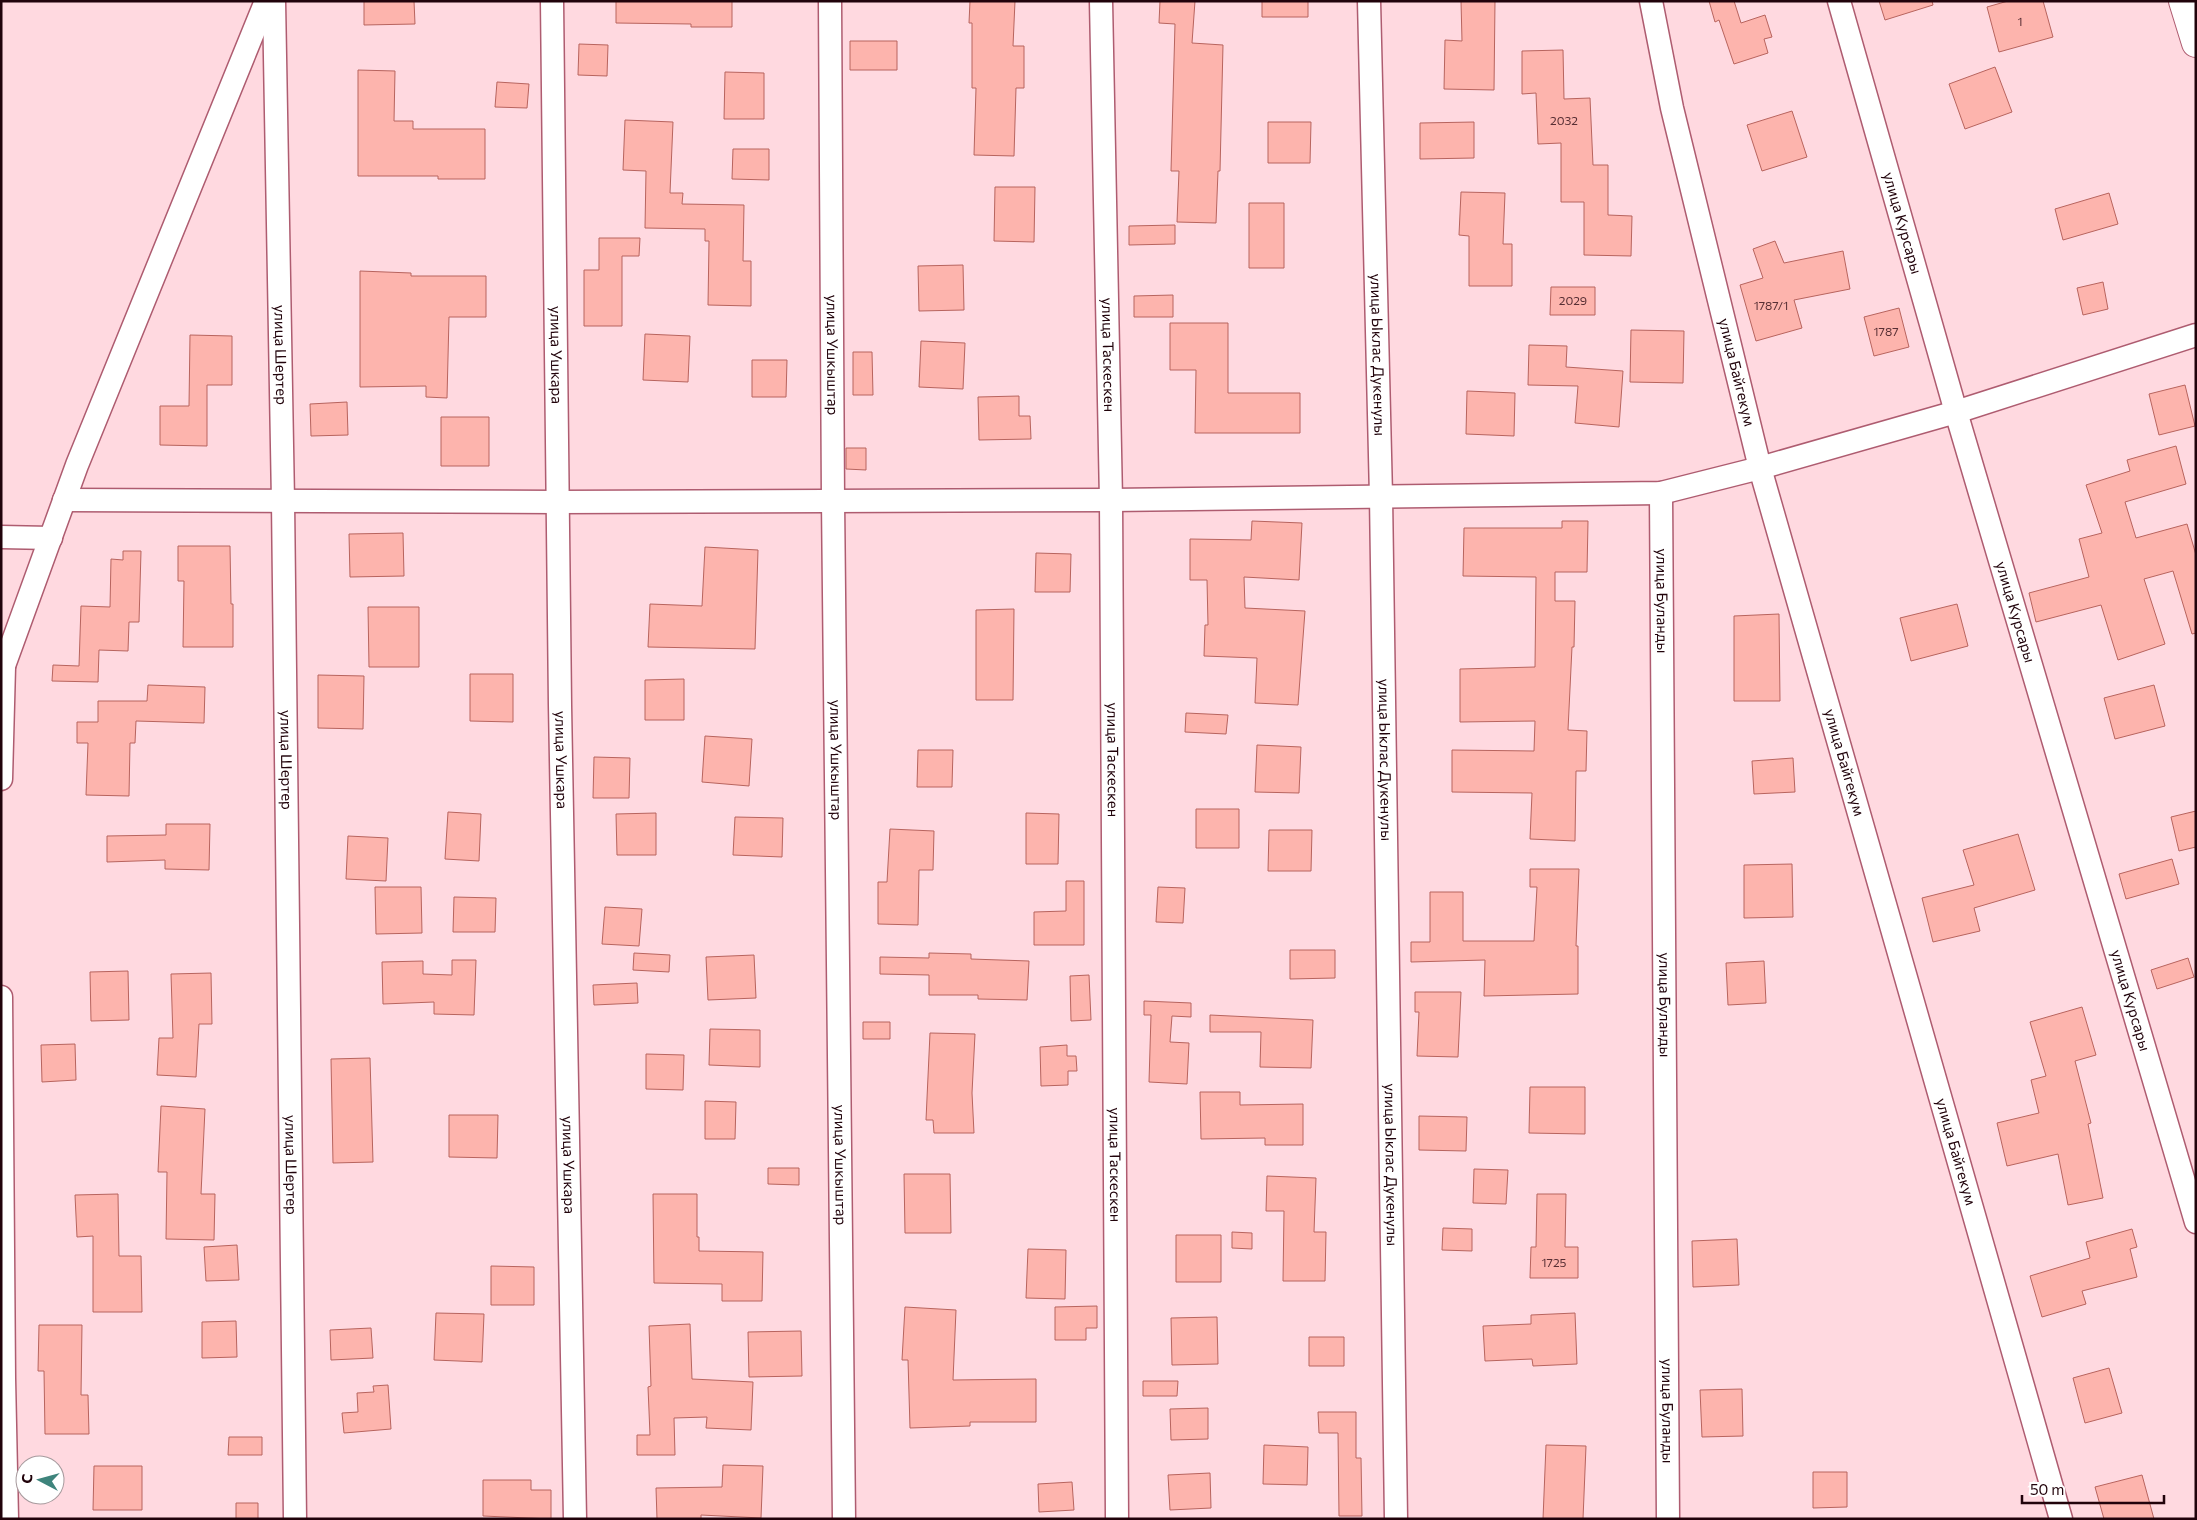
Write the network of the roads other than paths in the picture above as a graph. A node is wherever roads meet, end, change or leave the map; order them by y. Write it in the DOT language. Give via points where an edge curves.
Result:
graph roads {
  1 [pos="266,1"];
  2 [pos="274,1"];
  3 [pos="552,1"];
  4 [pos="830,1"];
  5 [pos="1101,1"];
  6 [pos="1369,1"];
  7 [pos="1651,1"];
  8 [pos="1839,1"];
  9 [pos="2183,1"];
  10 [pos="2196,44"];
  11 [pos="2196,335"];
  12 [pos="1956,412"];
  13 [pos="1760,468"];
  14 [pos="1661,493"];
  15 [pos="1381,496"];
  16 [pos="64,500"];
  17 [pos="283,500"];
  18 [pos="833,500"];
  19 [pos="1111,500"];
  20 [pos="558,502"];
  21 [pos="1,537"];
  22 [pos="51,538"];
  23 [pos="3,670"];
  24 [pos="1,779"];
  25 [pos="1,997"];
  26 [pos="2196,1222"];
  27 [pos="7,1519"];
  28 [pos="295,1519"];
  29 [pos="575,1519"];
  30 [pos="844,1519"];
  31 [pos="1117,1519"];
  32 [pos="1396,1519"];
  33 [pos="1668,1519"];
  34 [pos="2061,1519"];
  1 -- 16 [label="street"];
  2 -- 17 [label="street, улица Шертер"];
  3 -- 20 [label="street, улица Ушкара"];
  4 -- 18 [label="street, улица Ушкыштар"];
  5 -- 19 [label="street, улица Таскескен"];
  6 -- 15 [label="street, улица Ыклас Дукенулы"];
  7 -- 13 [label="street, улица Байгекум" via="1672,108"];
  8 -- 12 [label="street, улица Курсары"];
  9 -- 10 [label="main road"];
  11 -- 12 [label="street"];
  12 -- 13 [label="street"];
  12 -- 26 [label="street, улица Курсары"];
  13 -- 14 [label="street"];
  13 -- 34 [label="street, улица Байгекум"];
  14 -- 15 [label="street"];
  14 -- 33 [label="street, улица Буланды"];
  15 -- 19 [label="street"];
  15 -- 32 [label="street, улица Ыклас Дукенулы"];
  16 -- 17 [label="street"];
  16 -- 22 [label="street"];
  17 -- 20 [label="street"];
  17 -- 28 [label="street, улица Шертер"];
  18 -- 19 [label="street"];
  18 -- 20 [label="street"];
  18 -- 30 [label="street, улица Ушкыштар"];
  19 -- 31 [label="street, улица Таскескен"];
  20 -- 29 [label="street, улица Ушкара"];
  21 -- 22 [label="street"];
  22 -- 23 [label="street"];
  23 -- 24 [label="street"];
  25 -- 27 [label="street"];
}
